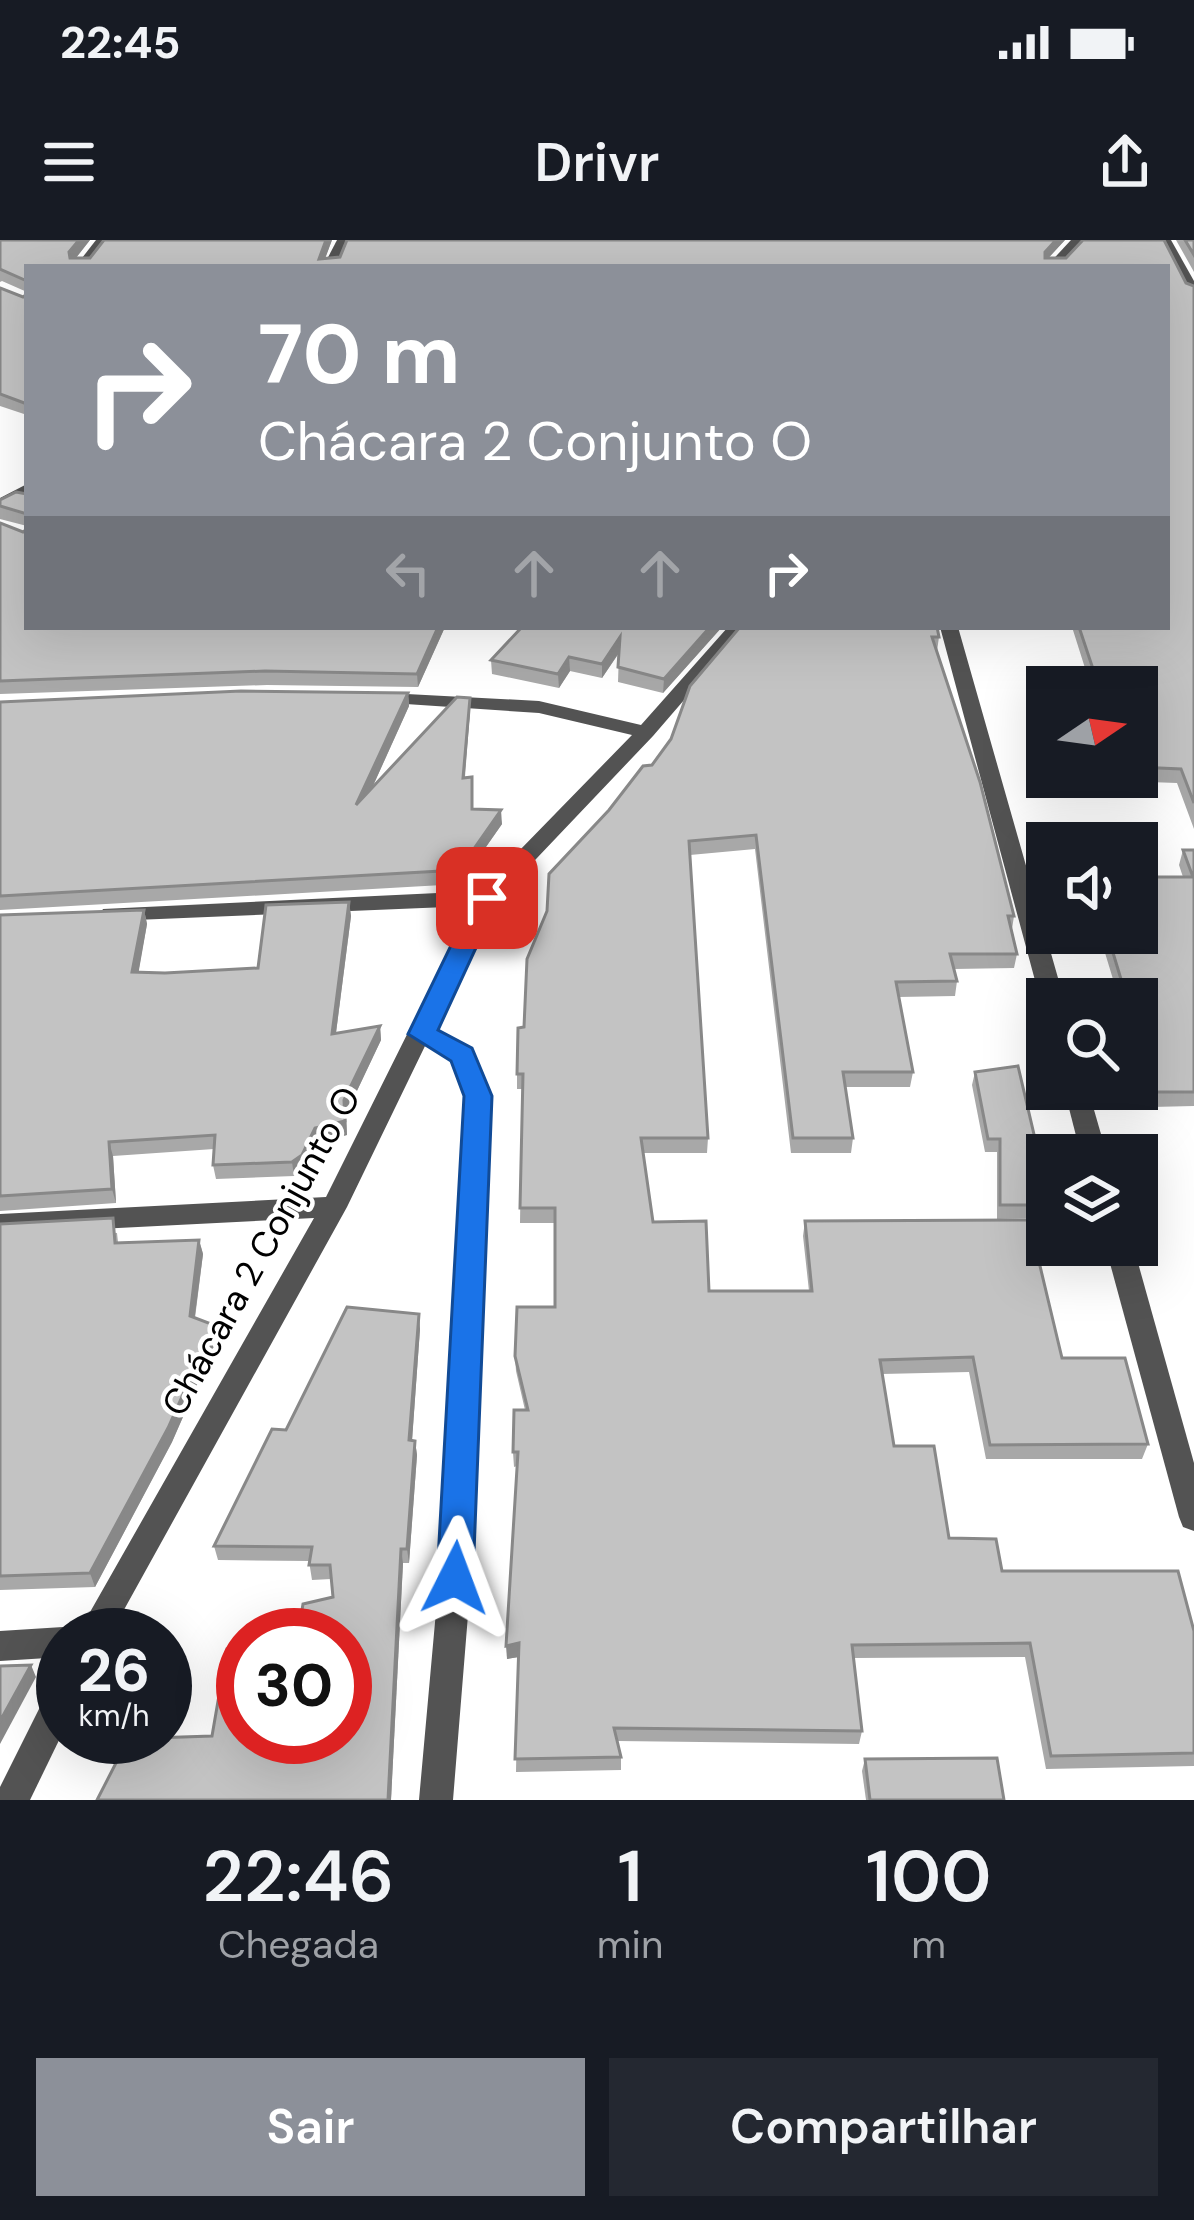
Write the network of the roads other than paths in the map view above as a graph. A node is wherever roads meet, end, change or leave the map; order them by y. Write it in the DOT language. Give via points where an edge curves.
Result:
graph roads {
  1 [pos="103,240"];
  2 [pos="1078,240"];
  3 [pos="1165,240"];
  4 [pos="84,264"];
  5 [pos="1056,264"];
  6 [pos="1193,290"];
  7 [pos="735,630"];
  8 [pos="950,630"];
  9 [pos="350,696"];
  10 [pos="646,732"];
  11 [pos="487,898"];
  12 [pos="93,915"];
  13 [pos="1046,978"];
  14 [pos="422,1034"];
  15 [pos="334,1207"];
  16 [pos="0,1224"];
  17 [pos="1125,1266"];
  18 [pos="1194,1517"];
  19 [pos="108,1608"];
  20 [pos="36,1644"];
  21 [pos="0,1646"];
  22 [pos="36,1751"];
  23 [pos="12,1800"];
  24 [pos="436,1800"];
  1 -- 4 [label="street"];
  2 -- 5 [label="street"];
  3 -- 6 [label="street"];
  7 -- 10 [label="street, Chácara 2 Conjunto O"];
  8 -- 13 [label="street"];
  9 -- 10 [label="street" via="539,707"];
  10 -- 11 [label="street, Chácara 2 Conjunto O"];
  11 -- 12 [label="street"];
  11 -- 14 [label="street, Chácara 2 Conjunto O"];
  14 -- 15 [label="street, Chácara 2 Conjunto O"];
  14 -- 24 [label="street" via="463,1055 478,1096"];
  15 -- 16 [label="street"];
  15 -- 19 [label="street, Chácara 2 Conjunto O"];
  17 -- 18 [label="street"];
  20 -- 21 [label="street"];
  22 -- 23 [label="street"];
}
